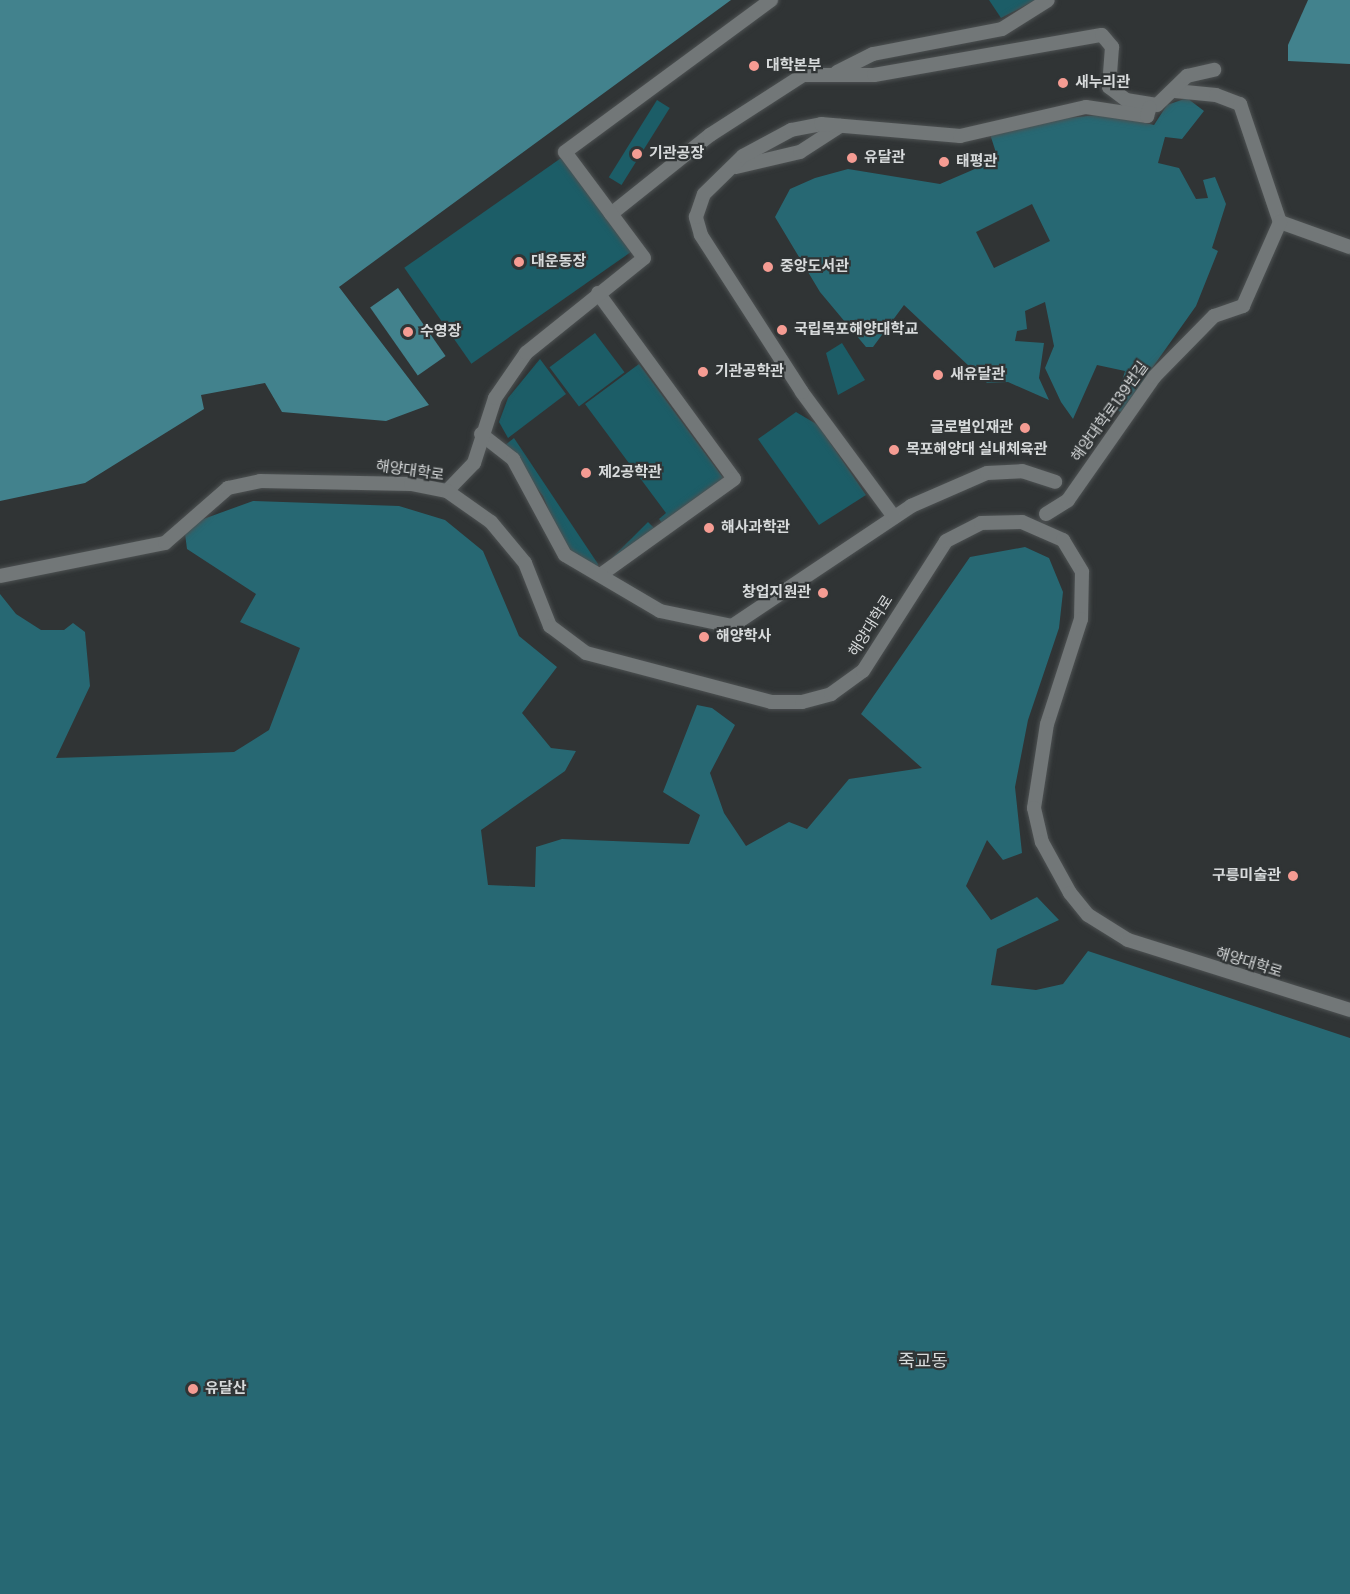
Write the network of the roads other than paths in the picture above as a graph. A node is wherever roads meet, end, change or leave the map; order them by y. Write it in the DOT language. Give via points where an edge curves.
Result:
graph roads {
  1 [pos="771,0"];
  2 [pos="1048,0"];
  3 [pos="1214,70"];
  4 [pos="837,72"];
  5 [pos="1175,91"];
  6 [pos="1150,107"];
  7 [pos="840,126"];
  8 [pos="735,167"];
  9 [pos="611,214"];
  10 [pos="1280,222"];
  11 [pos="1350,247"];
  12 [pos="598,293"];
  13 [pos="481,435"];
  14 [pos="1055,482"];
  15 [pos="447,491"];
  16 [pos="1046,514"];
  17 [pos="894,517"];
  18 [pos="602,574"];
  19 [pos="0,576"];
  20 [pos="1350,1010"];
  1 -- 9 [label="street" via="566,152"];
  2 -- 4 [label="street" via="1002,29 873,54"];
  3 -- 5 [label="street" via="1187,76"];
  4 -- 6 [label="street" via="874,75 1102,34 1112,47 1109,87 1115,96"];
  4 -- 9 [label="street" via="803,75 790,82 710,135"];
  5 -- 6 [label="street"];
  5 -- 10 [label="street" via="1216,95 1240,104"];
  6 -- 7 [label="street" via="1147,116 1086,107 960,136"];
  7 -- 8 [label="street" via="800,152"];
  7 -- 8 [label="street" via="791,130 743,156"];
  8 -- 17 [label="street" via="704,194 698,227 802,392"];
  9 -- 12 [label="street" via="644,258"];
  10 -- 11 [label="street"];
  10 -- 16 [label="street, 해양대학로139번길" via="1243,306 1214,316 1161,369 1068,500"];
  12 -- 13 [label="street" via="520,360 495,398"];
  12 -- 18 [label="street" via="734,479"];
  13 -- 15 [label="street" via="474,463"];
  13 -- 18 [label="street" via="513,459 534,491 555,543 579,565"];
  14 -- 17 [label="street" via="1022,471 987,473"];
  15 -- 19 [label="street, 해양대학로" via="358,481 260,482 228,488 165,543"];
  15 -- 20 [label="street, 해양대학로" via="491,522 525,563 550,626 586,653 787,703 831,694 863,671 946,541 992,520 1022,522 1052,533 1076,555 1084,590 1081,619 1038,764 1034,808 1042,842 1070,893 1088,915 1128,940"];
  17 -- 18 [label="street" via="732,626 664,613"];
}
